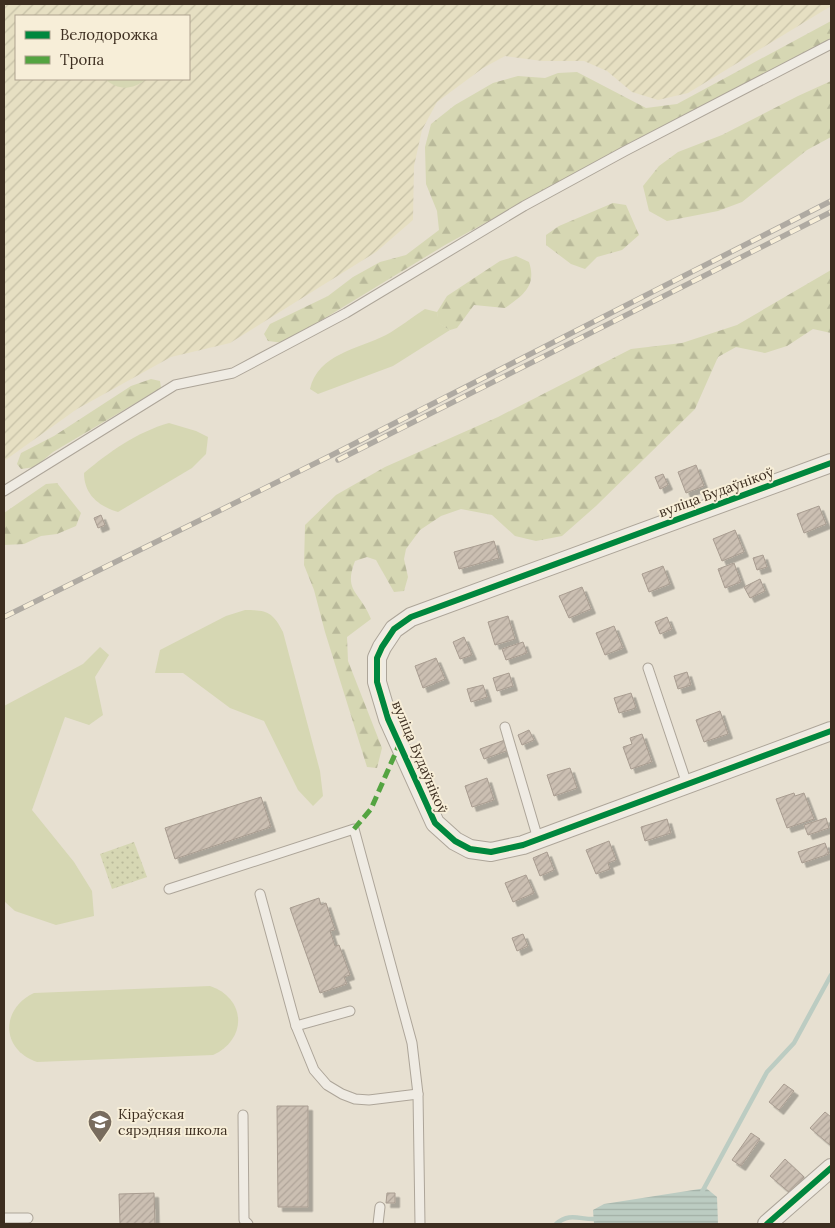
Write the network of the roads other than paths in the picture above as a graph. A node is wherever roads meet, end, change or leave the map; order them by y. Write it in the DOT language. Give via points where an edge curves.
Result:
graph roads {
  1 [pos="831,44"];
  2 [pos="831,463"];
  3 [pos="4,491"];
  4 [pos="648,668"];
  5 [pos="505,727"];
  6 [pos="831,731"];
  7 [pos="687,784"];
  8 [pos="538,839"];
  9 [pos="169,889"];
  10 [pos="260,894"];
  11 [pos="350,1010"];
  12 [pos="296,1026"];
  13 [pos="418,1094"];
  14 [pos="243,1115"];
  15 [pos="831,1168"];
  16 [pos="380,1207"];
  17 [pos="4,1218"];
  18 [pos="28,1218"];
  19 [pos="248,1224"];
  20 [pos="378,1224"];
  21 [pos="420,1224"];
  22 [pos="767,1224"];
  1 -- 3 [label="lane" via="574,178 346,313 233,373 175,385"];
  2 -- 8 [label="street, вуліца Будаўнікоў" via="411,617 394,629 376,658 377,682 388,719 434,823 470,849 491,852"];
  4 -- 7 [label="lane"];
  5 -- 8 [label="lane"];
  6 -- 7 [label="street, вуліца Будаўнікоў"];
  7 -- 8 [label="street, вуліца Будаўнікоў"];
  9 -- 13 [label="lane" via="354,829 412,1043"];
  10 -- 12 [label="lane"];
  11 -- 12 [label="lane"];
  12 -- 13 [label="lane" via="314,1070 327,1085 342,1094 369,1100"];
  13 -- 21 [label="lane"];
  14 -- 19 [label="lane" via="244,1220"];
  15 -- 22 [label="street"];
  16 -- 20 [label="lane"];
  17 -- 18 [label="lane"];
}
